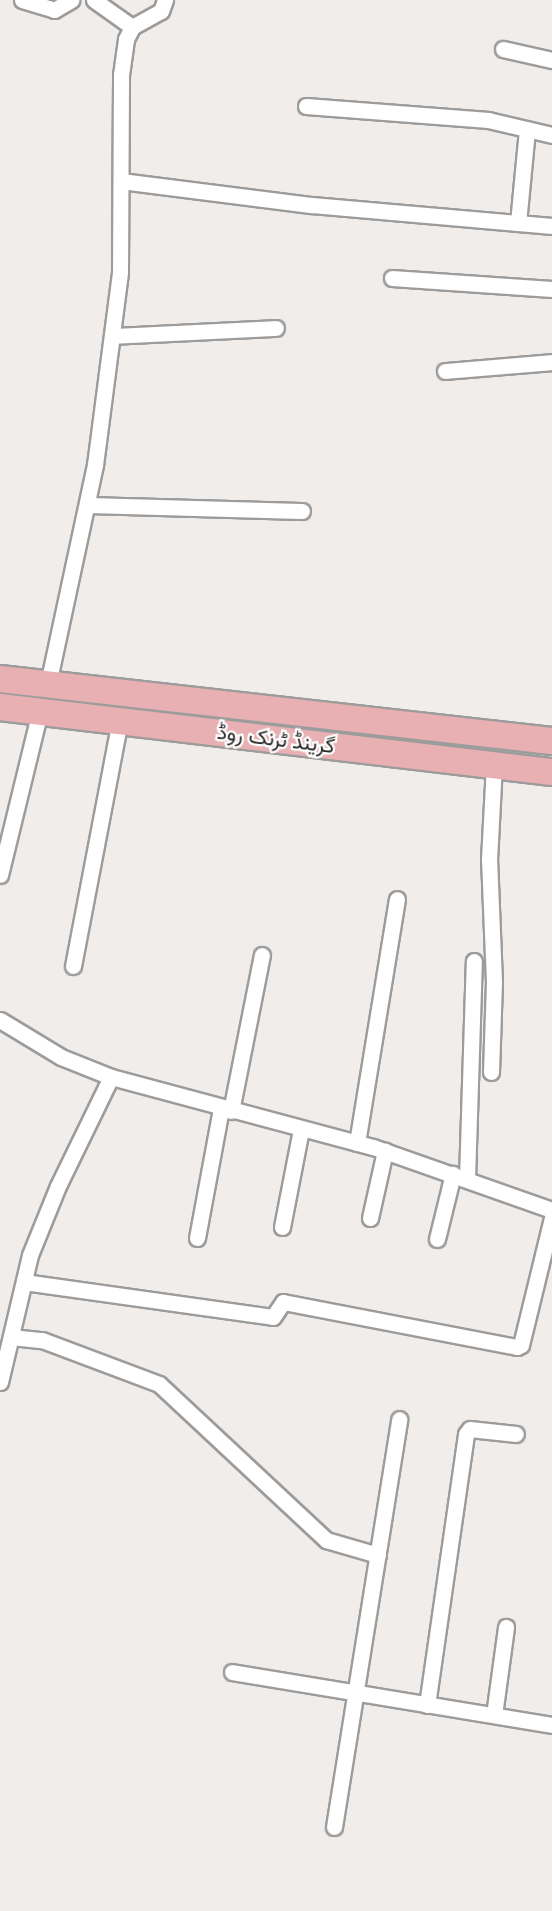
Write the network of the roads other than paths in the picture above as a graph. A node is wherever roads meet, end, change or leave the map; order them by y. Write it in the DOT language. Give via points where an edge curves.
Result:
graph roads {
  1 [pos="24,0"];
  2 [pos="71,0"];
  3 [pos="94,0"];
  4 [pos="165,0"];
  5 [pos="132,27"];
  6 [pos="503,49"];
  7 [pos="552,60"];
  8 [pos="306,106"];
  9 [pos="527,129"];
  10 [pos="552,135"];
  11 [pos="121,181"];
  12 [pos="519,223"];
  13 [pos="552,226"];
  14 [pos="392,278"];
  15 [pos="552,289"];
  16 [pos="276,328"];
  17 [pos="112,336"];
  18 [pos="552,362"];
  19 [pos="445,371"];
  20 [pos="87,505"];
  21 [pos="302,511"];
  22 [pos="0,679"];
  23 [pos="48,684"];
  24 [pos="0,707"];
  25 [pos="40,711"];
  26 [pos="120,720"];
  27 [pos="552,741"];
  28 [pos="494,765"];
  29 [pos="552,772"];
  30 [pos="0,874"];
  31 [pos="397,898"];
  32 [pos="262,955"];
  33 [pos="474,961"];
  34 [pos="72,966"];
  35 [pos="377,1009"];
  36 [pos="0,1020"];
  37 [pos="491,1072"];
  38 [pos="111,1077"];
  39 [pos="226,1110"];
  40 [pos="301,1129"];
  41 [pos="357,1143"];
  42 [pos="385,1151"];
  43 [pos="460,1176"];
  44 [pos="552,1210"];
  45 [pos="370,1218"];
  46 [pos="552,1218"];
  47 [pos="282,1227"];
  48 [pos="197,1238"];
  49 [pos="437,1239"];
  50 [pos="24,1282"];
  51 [pos="11,1337"];
  52 [pos="0,1382"];
  53 [pos="399,1419"];
  54 [pos="516,1434"];
  55 [pos="378,1555"];
  56 [pos="506,1627"];
  57 [pos="232,1672"];
  58 [pos="356,1693"];
  59 [pos="427,1705"];
  60 [pos="494,1715"];
  61 [pos="552,1725"];
  62 [pos="334,1827"];
  1 -- 2 [label="street" via="54,10"];
  3 -- 5 [label="street"];
  4 -- 5 [label="street" via="155,18"];
  5 -- 11 [label="street" via="122,75"];
  6 -- 7 [label="street"];
  8 -- 9 [label="street" via="488,120"];
  9 -- 10 [label="street"];
  9 -- 12 [label="street"];
  11 -- 12 [label="street" via="312,205"];
  11 -- 17 [label="street" via="120,272"];
  12 -- 13 [label="street"];
  14 -- 15 [label="street"];
  16 -- 17 [label="street"];
  17 -- 20 [label="street"];
  18 -- 19 [label="street"];
  20 -- 21 [label="street"];
  20 -- 23 [label="street"];
  22 -- 23 [label="highway, گرینڈ ٹرنک روڈ"];
  23 -- 27 [label="highway, گرینڈ ٹرنک روڈ"];
  24 -- 25 [label="highway, گرینڈ ٹرنک روڈ"];
  25 -- 26 [label="highway, گرینڈ ٹرنک روڈ"];
  25 -- 30 [label="street"];
  26 -- 28 [label="highway, گرینڈ ٹرنک روڈ"];
  26 -- 34 [label="street"];
  28 -- 29 [label="highway, گرینڈ ٹرنک روڈ"];
  28 -- 37 [label="street" via="489,860 494,982"];
  31 -- 41 [label="street"];
  32 -- 39 [label="street"];
  33 -- 43 [label="street"];
  35 -- 41 [label="street"];
  36 -- 38 [label="street" via="61,1057"];
  38 -- 39 [label="street"];
  38 -- 50 [label="street" via="58,1186 30,1255"];
  39 -- 40 [label="street"];
  39 -- 48 [label="street"];
  40 -- 41 [label="street"];
  40 -- 47 [label="street"];
  41 -- 42 [label="street"];
  42 -- 43 [label="street"];
  42 -- 45 [label="street"];
  43 -- 44 [label="street"];
  43 -- 49 [label="street"];
  46 -- 50 [label="street" via="521,1345 517,1347 283,1302 273,1317"];
  50 -- 51 [label="street"];
  51 -- 52 [label="street"];
  51 -- 55 [label="street" via="42,1340 159,1384 326,1540"];
  53 -- 55 [label="street"];
  54 -- 59 [label="street" via="470,1430 466,1434"];
  55 -- 58 [label="street"];
  56 -- 60 [label="street"];
  57 -- 58 [label="street"];
  58 -- 59 [label="street"];
  58 -- 62 [label="street"];
  59 -- 60 [label="street"];
  60 -- 61 [label="street"];
}
